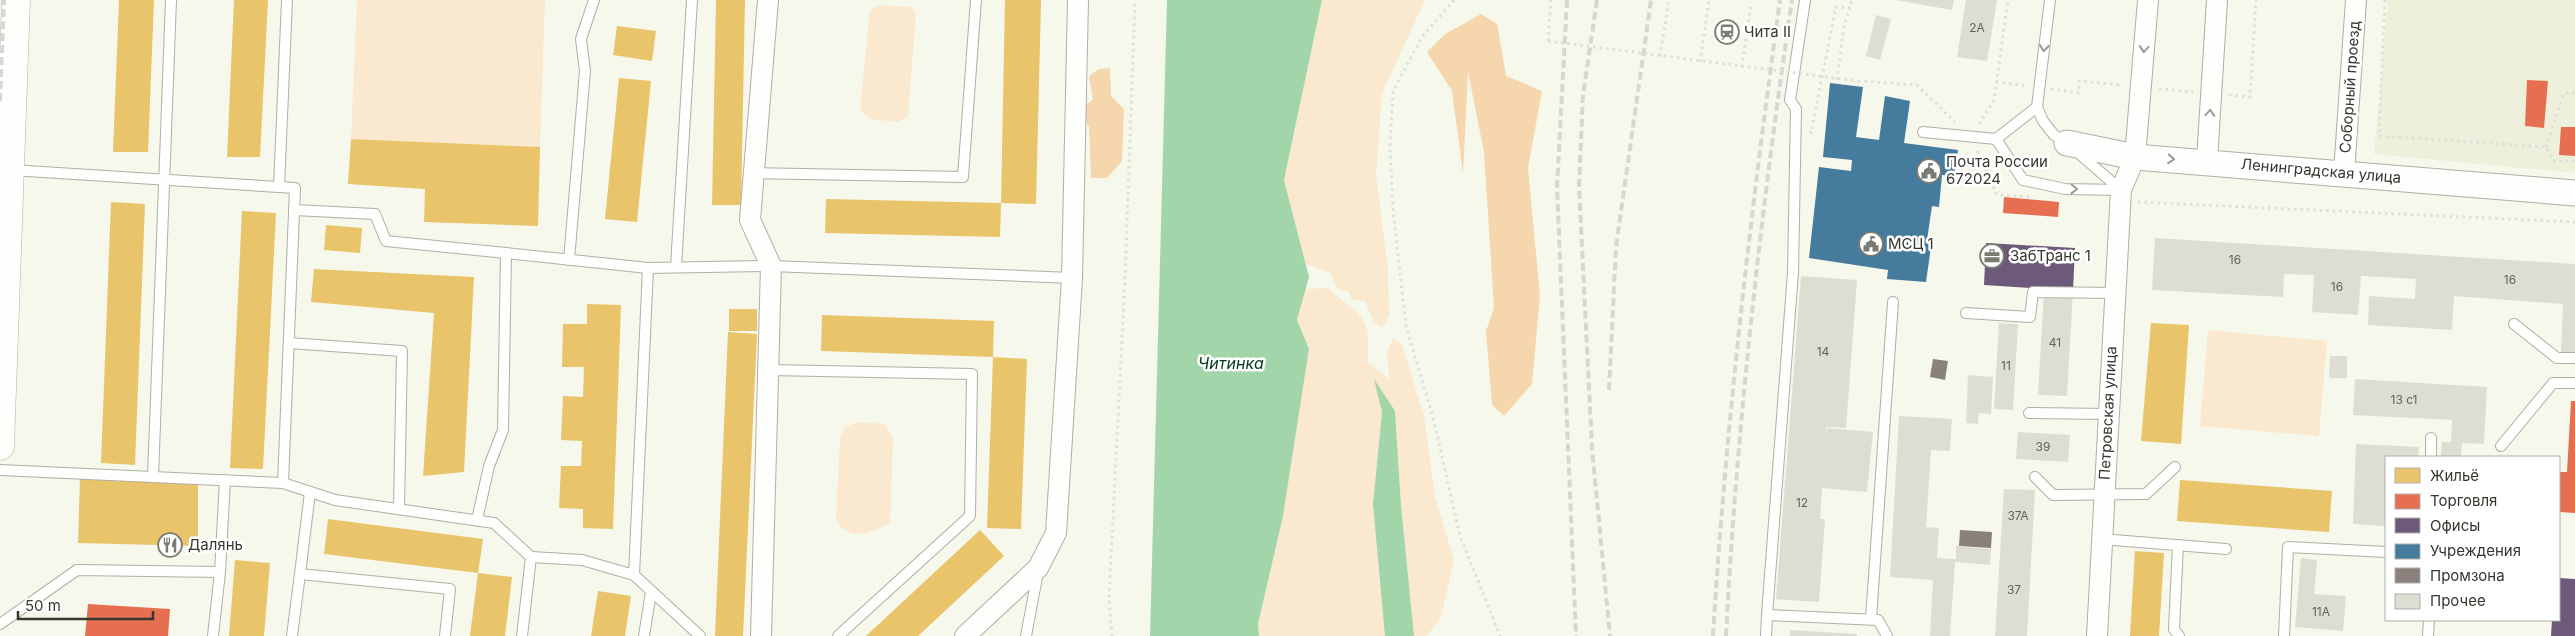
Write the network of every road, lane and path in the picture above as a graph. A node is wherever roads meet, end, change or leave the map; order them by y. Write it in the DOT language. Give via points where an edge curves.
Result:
graph roads {
  1 [pos="16,0"];
  2 [pos="171,0"];
  3 [pos="286,0"];
  4 [pos="594,0"];
  5 [pos="692,0"];
  6 [pos="768,0"];
  7 [pos="976,0"];
  8 [pos="1078,0"];
  9 [pos="1135,0"];
  10 [pos="1454,0"];
  11 [pos="1551,0"];
  12 [pos="1669,0"];
  13 [pos="1709,0"];
  14 [pos="1805,0"];
  15 [pos="1852,0"];
  16 [pos="2008,0"];
  17 [pos="2050,0"];
  18 [pos="2148,0"];
  19 [pos="2217,0"];
  20 [pos="2256,0"];
  21 [pos="2356,0"];
  22 [pos="2385,0"];
  23 [pos="1751,5"];
  24 [pos="1850,8"];
  25 [pos="1660,56"];
  26 [pos="1700,62"];
  27 [pos="1742,68"];
  28 [pos="1837,80"];
  29 [pos="2141,87"];
  30 [pos="2575,92"];
  31 [pos="2079,93"];
  32 [pos="2212,93"];
  33 [pos="2037,107"];
  34 [pos="1796,109"];
  35 [pos="1922,132"];
  36 [pos="1971,136"];
  37 [pos="1996,139"];
  38 [pos="2067,143"];
  39 [pos="2546,147"];
  40 [pos="2135,157"];
  41 [pos="2575,161"];
  42 [pos="2207,162"];
  43 [pos="10,170"];
  44 [pos="754,172"];
  45 [pos="2344,173"];
  46 [pos="164,180"];
  47 [pos="279,187"];
  48 [pos="2575,193"];
  49 [pos="2120,196"];
  50 [pos="2035,197"];
  51 [pos="294,210"];
  52 [pos="2575,222"];
  53 [pos="506,253"];
  54 [pos="569,260"];
  55 [pos="772,266"];
  56 [pos="676,267"];
  57 [pos="648,268"];
  58 [pos="1072,278"];
  59 [pos="2115,294"];
  60 [pos="1893,302"];
  61 [pos="1966,313"];
  62 [pos="2514,324"];
  63 [pos="289,343"];
  64 [pos="2575,358"];
  65 [pos="770,370"];
  66 [pos="2575,384"];
  67 [pos="2030,413"];
  68 [pos="2108,414"];
  69 [pos="2431,438"];
  70 [pos="0,446"];
  71 [pos="2501,446"];
  72 [pos="2431,456"];
  73 [pos="2175,467"];
  74 [pos="0,470"];
  75 [pos="153,477"];
  76 [pos="2035,477"];
  77 [pos="225,480"];
  78 [pos="283,483"];
  79 [pos="310,492"];
  80 [pos="2104,493"];
  81 [pos="398,509"];
  82 [pos="476,520"];
  83 [pos="2102,539"];
  84 [pos="2178,545"];
  85 [pos="2226,549"];
  86 [pos="2385,552"];
  87 [pos="531,557"];
  88 [pos="1038,568"];
  89 [pos="220,572"];
  90 [pos="300,574"];
  91 [pos="634,575"];
  92 [pos="651,592"];
  93 [pos="1768,615"];
  94 [pos="1871,619"];
  95 [pos="2429,621"];
  96 [pos="0,624"];
  97 [pos="213,636"];
  98 [pos="292,636"];
  99 [pos="446,636"];
  100 [pos="522,636"];
  101 [pos="644,636"];
  102 [pos="700,636"];
  103 [pos="761,636"];
  104 [pos="838,636"];
  105 [pos="965,636"];
  106 [pos="1026,636"];
  107 [pos="1112,636"];
  108 [pos="1500,636"];
  109 [pos="1766,636"];
  110 [pos="1887,636"];
  111 [pos="2096,636"];
  112 [pos="2178,636"];
  113 [pos="2284,636"];
  114 [pos="2428,636"];
  1 -- 43 [label="main road"];
  2 -- 46 [label="lane"];
  3 -- 47 [label="lane"];
  4 -- 54 [label="lane" via="581,39 585,71"];
  5 -- 56 [label="lane"];
  6 -- 44 [label="street"];
  7 -- 44 [label="lane" via="963,177"];
  8 -- 58 [label="street"];
  9 -- 107 [label="path" via="1109,597"];
  10 -- 108 [label="path" via="1422,37 1393,91 1390,146 1393,210 1406,326 1433,417 1460,536"];
  11 -- 25 [label="path, bridge" via="1548,40"];
  12 -- 25 [label="path"];
  13 -- 26 [label="path"];
  14 -- 34 [label="lane" via="1790,100"];
  15 -- 24 [label="path"];
  16 -- 36 [label="path" via="1994,100"];
  17 -- 33 [label="lane, one-way"];
  18 -- 29 [label="street, one-way"];
  19 -- 32 [label="street"];
  20 -- 32 [label="path" via="2250,97"];
  21 -- 45 [label="street, Соборный проезд"];
  22 -- 39 [label="path" via="2379,136"];
  23 -- 27 [label="path"];
  24 -- 28 [label="path" via="1844,26"];
  24 -- 34 [label="path" via="1836,7 1811,133"];
  25 -- 26 [label="path, bridge"];
  26 -- 27 [label="path, bridge"];
  27 -- 28 [label="path, bridge"];
  28 -- 36 [label="path, bridge" via="1917,85"];
  29 -- 31 [label="path" via="2079,81"];
  29 -- 32 [label="path"];
  29 -- 40 [label="street"];
  30 -- 39 [label="path" via="2564,93"];
  42 -- 32 [label="street, one-way"];
  33 -- 37 [label="lane"];
  33 -- 38 [label="lane" via="2043,121"];
  34 -- 93 [label="lane" via="1793,272"];
  35 -- 36 [label="lane"];
  36 -- 37 [label="lane"];
  36 -- 50 [label="path" via="1997,195"];
  37 -- 49 [label="lane, one-way" via="2022,180"];
  38 -- 40 [label="street, Ленинградская улица"];
  38 -- 49 [label="lane"];
  39 -- 41 [label="path" via="2554,161"];
  40 -- 42 [label="street, Ленинградская улица, one-way"];
  40 -- 49 [label="street, Петровская улица"];
  42 -- 45 [label="street, Ленинградская улица"];
  43 -- 46 [label="lane"];
  43 -- 70 [label="main road"];
  44 -- 55 [label="street" via="750,220"];
  45 -- 48 [label="street, Ленинградская улица"];
  46 -- 47 [label="lane"];
  46 -- 75 [label="lane"];
  47 -- 51 [label="lane" via="295,188"];
  49 -- 52 [label="path"];
  49 -- 59 [label="street, Петровская улица"];
  51 -- 53 [label="lane" via="375,214 386,241"];
  51 -- 63 [label="lane"];
  53 -- 54 [label="lane"];
  53 -- 82 [label="lane" via="504,430 489,466"];
  54 -- 57 [label="lane"];
  55 -- 56 [label="lane"];
  55 -- 58 [label="lane"];
  55 -- 65 [label="street"];
  56 -- 57 [label="lane"];
  57 -- 91 [label="lane"];
  58 -- 88 [label="street" via="1056,533"];
  59 -- 61 [label="lane" via="2033,292 2030,317"];
  59 -- 68 [label="street, Петровская улица"];
  60 -- 94 [label="lane"];
  62 -- 64 [label="lane" via="2557,358"];
  63 -- 78 [label="lane"];
  63 -- 81 [label="lane" via="402,351"];
  65 -- 103 [label="street"];
  65 -- 104 [label="lane" via="972,374 970,516"];
  66 -- 71 [label="lane" via="2553,383"];
  67 -- 68 [label="lane"];
  68 -- 80 [label="street, Петровская улица"];
  69 -- 72 [label="lane"];
  73 -- 80 [label="lane" via="2146,494"];
  74 -- 75 [label="lane"];
  75 -- 77 [label="lane"];
  76 -- 80 [label="lane" via="2053,495"];
  77 -- 78 [label="lane"];
  77 -- 89 [label="lane"];
  78 -- 79 [label="lane"];
  79 -- 81 [label="lane" via="335,500"];
  79 -- 90 [label="lane"];
  80 -- 83 [label="street, Петровская улица"];
  81 -- 82 [label="lane"];
  82 -- 87 [label="lane" via="494,523"];
  83 -- 84 [label="lane"];
  83 -- 111 [label="street, Петровская улица"];
  84 -- 85 [label="lane"];
  84 -- 112 [label="lane" via="2174,629"];
  86 -- 113 [label="lane" via="2288,546"];
  87 -- 91 [label="lane" via="582,560"];
  87 -- 100 [label="lane"];
  88 -- 105 [label="street"];
  88 -- 106 [label="lane"];
  89 -- 96 [label="lane" via="78,570"];
  89 -- 97 [label="lane"];
  90 -- 98 [label="lane"];
  90 -- 99 [label="lane" via="450,589"];
  91 -- 92 [label="lane"];
  92 -- 101 [label="lane"];
  92 -- 102 [label="lane"];
  93 -- 94 [label="lane"];
  93 -- 109 [label="lane"];
  94 -- 110 [label="lane" via="1878,620"];
  95 -- 114 [label="lane"];
}
